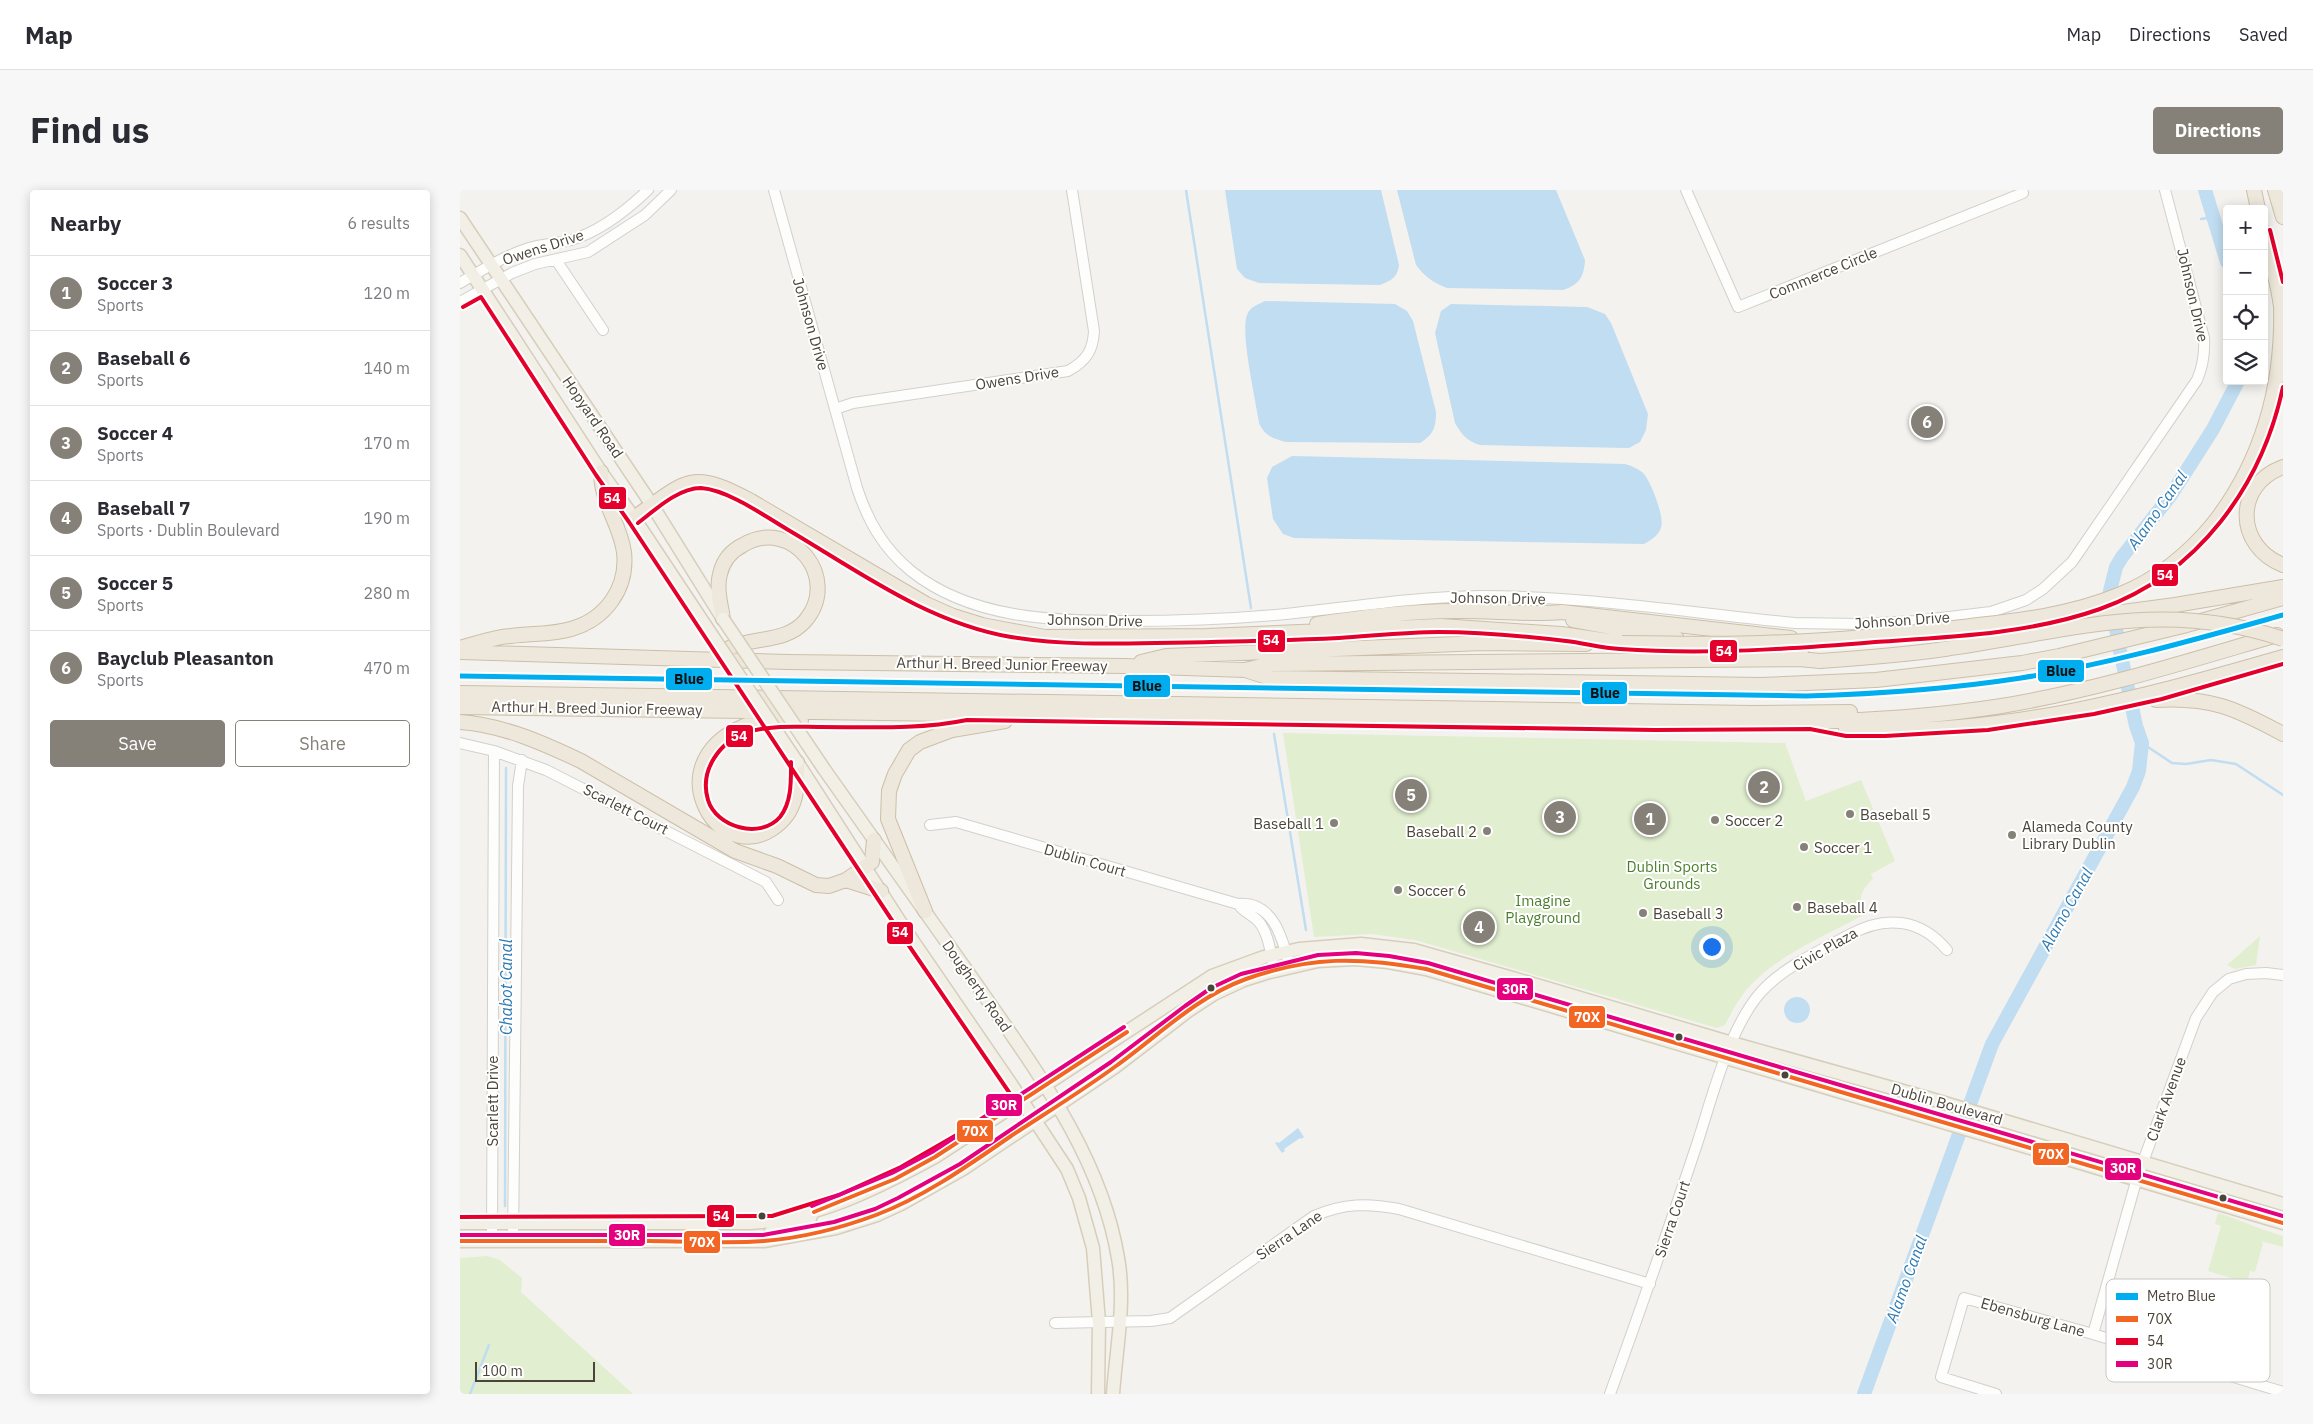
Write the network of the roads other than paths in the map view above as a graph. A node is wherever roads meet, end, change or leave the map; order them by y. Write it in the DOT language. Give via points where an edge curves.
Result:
graph roads {
  1 [pos="648,190"];
  2 [pos="671,190"];
  3 [pos="774,190"];
  4 [pos="1072,190"];
  5 [pos="1686,190"];
  6 [pos="2022,190"];
  7 [pos="2165,190"];
  8 [pos="2254,190"];
  9 [pos="2274,190"];
  10 [pos="634,203"];
  11 [pos="2257,205"];
  12 [pos="645,215"];
  13 [pos="2283,217"];
  14 [pos="460,218"];
  15 [pos="625,228"];
  16 [pos="2268,250"];
  17 [pos="460,255"];
  18 [pos="556,260"];
  19 [pos="491,264"];
  20 [pos="473,275"];
  21 [pos="501,279"];
  22 [pos="460,283"];
  23 [pos="483,289"];
  24 [pos="460,302"];
  25 [pos="603,330"];
  26 [pos="835,409"];
  27 [pos="2283,466"];
  28 [pos="601,472"];
  29 [pos="652,505"];
  30 [pos="634,518"];
  31 [pos="2283,565"];
  32 [pos="2283,587"];
  33 [pos="2283,598"];
  34 [pos="1545,614"];
  35 [pos="723,620"];
  36 [pos="1266,634"];
  37 [pos="2283,634"];
  38 [pos="1561,639"];
  39 [pos="2283,639"];
  40 [pos="460,648"];
  41 [pos="460,652"];
  42 [pos="1801,656"];
  43 [pos="2283,658"];
  44 [pos="712,660"];
  45 [pos="1125,666"];
  46 [pos="1245,670"];
  47 [pos="460,693"];
  48 [pos="2165,695"];
  49 [pos="2050,696"];
  50 [pos="460,707"];
  51 [pos="966,714"];
  52 [pos="1021,715"];
  53 [pos="460,722"];
  54 [pos="1811,723"];
  55 [pos="2283,734"];
  56 [pos="460,743"];
  57 [pos="494,751"];
  58 [pos="522,760"];
  59 [pos="798,766"];
  60 [pos="930,826"];
  61 [pos="874,840"];
  62 [pos="865,867"];
  63 [pos="846,880"];
  64 [pos="881,891"];
  65 [pos="778,900"];
  66 [pos="1238,904"];
  67 [pos="925,911"];
  68 [pos="1947,950"];
  69 [pos="1286,952"];
  70 [pos="1271,955"];
  71 [pos="1290,967"];
  72 [pos="1275,970"];
  73 [pos="1445,975"];
  74 [pos="2283,975"];
  75 [pos="1506,976"];
  76 [pos="1732,1043"];
  77 [pos="1726,1057"];
  78 [pos="1044,1085"];
  79 [pos="1022,1100"];
  80 [pos="1057,1107"];
  81 [pos="1036,1121"];
  82 [pos="2143,1162"];
  83 [pos="2137,1178"];
  84 [pos="2283,1204"];
  85 [pos="812,1213"];
  86 [pos="514,1222"];
  87 [pos="460,1223"];
  88 [pos="493,1223"];
  89 [pos="2283,1223"];
  90 [pos="460,1241"];
  91 [pos="492,1241"];
  92 [pos="514,1241"];
  93 [pos="764,1241"];
  94 [pos="2109,1279"];
  95 [pos="1650,1284"];
  96 [pos="2106,1288"];
  97 [pos="1119,1321"];
  98 [pos="1099,1322"];
  99 [pos="1055,1323"];
  100 [pos="2093,1334"];
  101 [pos="2106,1338"];
  102 [pos="2250,1382"];
  103 [pos="2283,1392"];
  104 [pos="1098,1394"];
  105 [pos="1113,1394"];
  106 [pos="1610,1394"];
  107 [pos="1996,1394"];
  1 -- 10 [label="street, Owens Drive"];
  1 -- 12 [label="street" via="651,197 644,209"];
  2 -- 12 [label="street, Owens Drive"];
  3 -- 26 [label="street, Johnson Drive"];
  4 -- 26 [label="street, Owens Drive" via="1094,331 1093,344 1079,365 1068,371 854,403"];
  5 -- 6 [label="street, Commerce Circle" via="1738,306 2023,193"];
  7 -- 26 [label="street, Johnson Drive" via="2204,338 2205,352 2197,380 2072,562 2032,597 1991,612 1915,621 1815,623 1581,600 1481,596 1200,620 1066,621 1013,614 969,602 929,583 912,572 884,544 864,507"];
  8 -- 11 [label="highway"];
  9 -- 13 [label="highway"];
  10 -- 15 [label="street" via="635,214"];
  10 -- 19 [label="street, Owens Drive" via="572,240 530,247"];
  12 -- 15 [label="street, Owens Drive"];
  14 -- 19 [label="main road, Hopyard Road"];
  15 -- 18 [label="street, Owens Drive" via="588,252"];
  16 -- 38 [label="highway, bridge" via="2281,308 2283,351 2278,393 2265,438 2242,484 2213,524 2186,552 2152,577 2101,601 2047,616 1942,630 1762,643 1622,643"];
  17 -- 20 [label="main road, Hopyard Road"];
  18 -- 21 [label="street, Owens Drive" via="534,264"];
  18 -- 25 [label="street"];
  19 -- 20 [label="street, Owens Drive"];
  19 -- 21 [label="main road, Hopyard Road"];
  20 -- 22 [label="street, Owens Drive"];
  20 -- 23 [label="main road, Hopyard Road"];
  21 -- 23 [label="street, Owens Drive"];
  21 -- 29 [label="main road, Hopyard Road"];
  23 -- 24 [label="street, Owens Drive"];
  23 -- 28 [label="main road, Hopyard Road"];
  27 -- 31 [label="highway" via="2261,480 2252,492 2247,516 2252,540 2260,552"];
  28 -- 30 [label="main road, Hopyard Road"];
  28 -- 40 [label="highway" via="601,489 624,551 623,577 613,600 595,618 569,630 508,636"];
  29 -- 30 [label="highway"];
  29 -- 35 [label="main road, Hopyard Road"];
  29 -- 36 [label="highway" via="678,486 696,481 710,482 724,487 926,604 953,616 1015,633 1074,638"];
  30 -- 59 [label="main road, Hopyard Road, bridge"];
  32 -- 34 [label="highway" via="2076,619 1900,640 1792,638 1586,613"];
  33 -- 46 [label="highway, Arthur H. Breed Junior Freeway" via="2087,650 2022,663 1876,680 1761,685 1270,678"];
  34 -- 36 [label="highway" via="1419,612"];
  34 -- 42 [label="highway" via="1658,636"];
  35 -- 44 [label="highway" via="718,587 720,573 725,560 735,549 750,540 767,537 785,540 801,549 812,564 818,594 804,622 781,636 728,648"];
  35 -- 61 [label="main road, Dougherty Road, bridge"];
  36 -- 38 [label="highway" via="1441,626"];
  37 -- 49 [label="highway, Arthur H. Breed Junior Freeway" via="2151,672"];
  38 -- 45 [label="highway" via="1166,656"];
  39 -- 42 [label="highway, bridge" via="2248,628 2194,620 2137,619 1946,649 1820,661"];
  41 -- 44 [label="highway, Arthur H. Breed Junior Freeway"];
  42 -- 46 [label="highway" via="1270,664"];
  43 -- 48 [label="highway"];
  44 -- 45 [label="highway, Arthur H. Breed Junior Freeway"];
  45 -- 46 [label="highway, Arthur H. Breed Junior Freeway"];
  47 -- 49 [label="highway" via="1752,712 1848,712 2024,694"];
  48 -- 54 [label="highway" via="1954,727 1854,729 1821,727"];
  48 -- 55 [label="highway" via="2224,706"];
  49 -- 54 [label="highway, Arthur H. Breed Junior Freeway" via="1944,714"];
  50 -- 51 [label="highway, Arthur H. Breed Junior Freeway"];
  51 -- 52 [label="highway, Arthur H. Breed Junior Freeway"];
  51 -- 59 [label="highway" via="935,720 754,723 736,730 711,747 700,777 704,806 723,829 738,835 768,832 781,824 792,806"];
  52 -- 54 [label="highway, Arthur H. Breed Junior Freeway" via="1655,724"];
  52 -- 67 [label="highway" via="935,735 909,750 900,764 889,791 888,818"];
  53 -- 63 [label="highway" via="510,732 557,749 735,851 777,866 806,881 829,886"];
  56 -- 57 [label="street, Scarlett Court"];
  57 -- 58 [label="street, Scarlett Court"];
  57 -- 88 [label="street, Scarlett Drive"];
  58 -- 65 [label="street, Scarlett Court" via="568,780 766,882"];
  58 -- 86 [label="street, Scarlett Drive" via="518,786"];
  59 -- 62 [label="main road, Dougherty Road"];
  60 -- 66 [label="street, Dublin Court" via="956,822"];
  61 -- 62 [label="highway" via="872,862"];
  61 -- 67 [label="main road, Dougherty Road"];
  62 -- 63 [label="highway"];
  62 -- 64 [label="main road, Dougherty Road"];
  63 -- 64 [label="highway"];
  64 -- 79 [label="main road, Dougherty Road"];
  66 -- 69 [label="street, Dublin Court" via="1247,903 1260,908 1273,920"];
  66 -- 70 [label="street, Dublin Court" via="1242,911 1259,922"];
  67 -- 78 [label="main road, Dougherty Road"];
  68 -- 76 [label="street, Civic Plaza" via="1930,933 1916,926 1892,922 1867,925 1778,975 1744,1014"];
  69 -- 70 [label="main road, Dublin Boulevard"];
  69 -- 71 [label="street, Dublin Court"];
  69 -- 75 [label="main road, Dublin Boulevard" via="1337,944 1379,945 1414,950"];
  70 -- 72 [label="street, Dublin Court"];
  70 -- 78 [label="main road, Dublin Boulevard" via="1212,976"];
  71 -- 72 [label="main road, Dublin Boulevard"];
  71 -- 73 [label="main road, Dublin Boulevard" via="1318,961 1355,959 1388,962"];
  72 -- 80 [label="main road, Dublin Boulevard" via="1214,994"];
  73 -- 75 [label="main road" via="1453,968 1499,982"];
  73 -- 77 [label="main road, Dublin Boulevard"];
  74 -- 82 [label="street, Clark Avenue" via="2246,974 2229,979 2213,992 2196,1018"];
  75 -- 76 [label="main road, Dublin Boulevard"];
  76 -- 77 [label="street, Sierra Court"];
  76 -- 82 [label="main road, Dublin Boulevard"];
  77 -- 83 [label="main road, Dublin Boulevard"];
  77 -- 95 [label="street, Sierra Court"];
  78 -- 79 [label="main road, Dublin Boulevard"];
  78 -- 80 [label="main road, Dougherty Road"];
  79 -- 81 [label="main road, Dougherty Road"];
  79 -- 85 [label="main road, Dublin Boulevard" via="936,1157 895,1179"];
  80 -- 81 [label="main road, Dublin Boulevard"];
  80 -- 97 [label="main road, Dougherty Road" via="1088,1162 1115,1242 1120,1274"];
  81 -- 93 [label="main road, Dublin Boulevard" via="923,1193 877,1215 827,1230"];
  81 -- 98 [label="main road, Dougherty Road" via="1067,1169 1087,1221 1093,1248"];
  82 -- 83 [label="street, Clark Avenue"];
  82 -- 84 [label="main road, Dublin Boulevard"];
  83 -- 89 [label="main road, Dublin Boulevard"];
  83 -- 94 [label="street, Clark Avenue"];
  85 -- 86 [label="main road, Dublin Boulevard" via="773,1222 750,1223"];
  85 -- 93 [label="main road" via="808,1224 771,1232"];
  86 -- 88 [label="main road, Dublin Boulevard"];
  86 -- 92 [label="street, Scarlett Drive"];
  87 -- 88 [label="main road, Dublin Boulevard"];
  88 -- 91 [label="street, Scarlett Drive"];
  90 -- 91 [label="main road, Dublin Boulevard"];
  91 -- 92 [label="main road, Dublin Boulevard"];
  92 -- 93 [label="main road, Dublin Boulevard"];
  95 -- 97 [label="street, Sierra Lane" via="1399,1209 1359,1204 1330,1208 1314,1216 1170,1318 1151,1322"];
  95 -- 106 [label="street, Sierra Court"];
  96 -- 100 [label="street, Clark Avenue"];
  97 -- 98 [label="street, Sierra Lane"];
  97 -- 105 [label="main road, Dougherty Road"];
  98 -- 99 [label="street, Sierra Lane"];
  98 -- 104 [label="main road, Dougherty Road"];
  100 -- 101 [label="street"];
  100 -- 107 [label="street, Ebensburg Lane" via="1964,1298 1941,1377"];
  102 -- 103 [label="street"];
}
